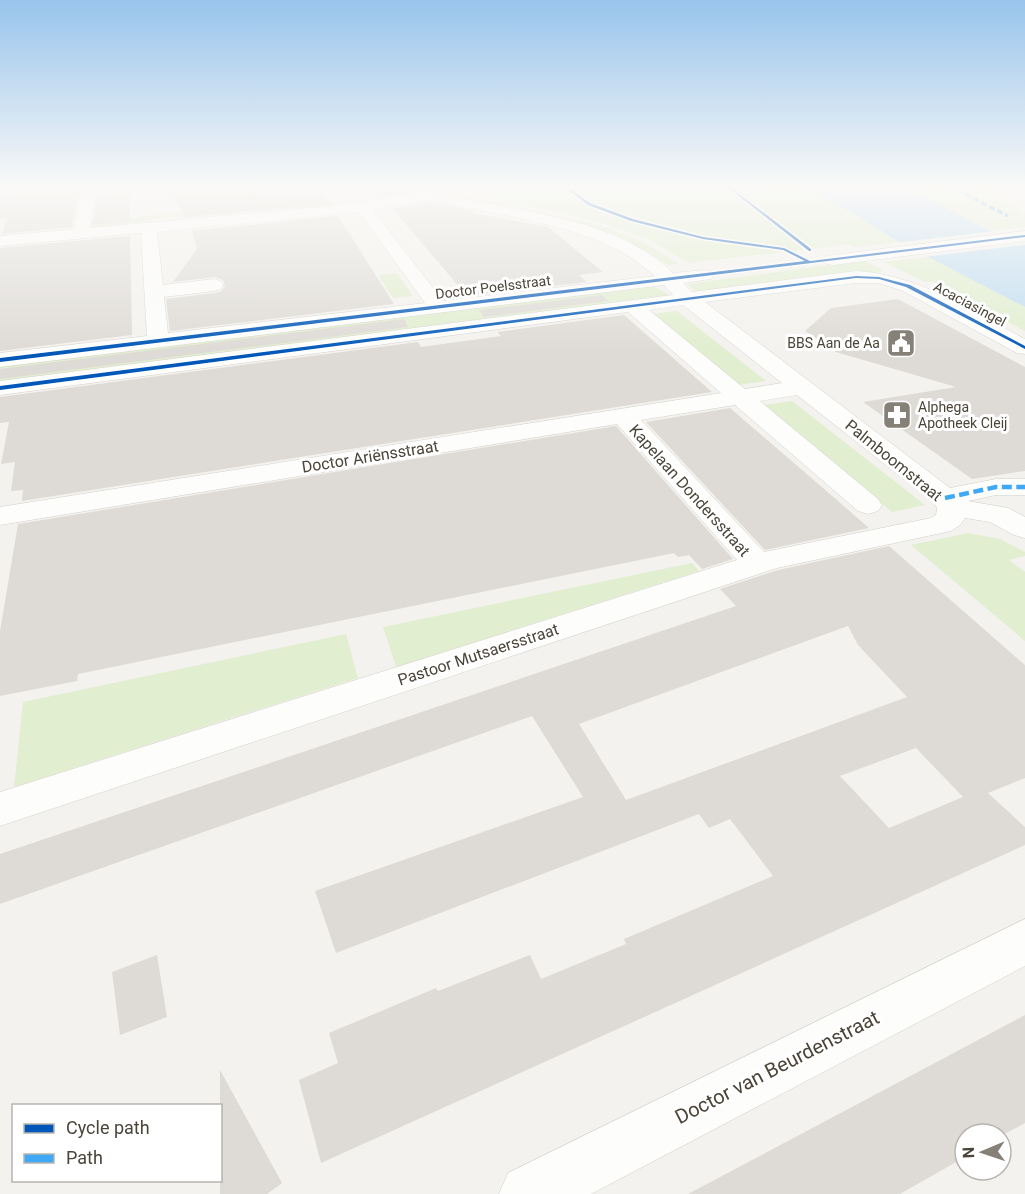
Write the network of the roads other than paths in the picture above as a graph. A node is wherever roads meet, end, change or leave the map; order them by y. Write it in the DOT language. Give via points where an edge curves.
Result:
graph roads {
  1 [pos="150,242"];
  2 [pos="389,242"];
  3 [pos="614,242"];
  4 [pos="980,242"];
  5 [pos="672,279"];
  6 [pos="214,285"];
  7 [pos="154,292"];
  8 [pos="689,300"];
  9 [pos="438,307"];
  10 [pos="634,307"];
  11 [pos="158,341"];
  12 [pos="1025,348"];
  13 [pos="0,360"];
  14 [pos="802,387"];
  15 [pos="0,388"];
  16 [pos="740,397"];
  17 [pos="623,416"];
  18 [pos="1025,487"];
  19 [pos="948,503"];
  20 [pos="868,505"];
  21 [pos="0,516"];
  22 [pos="1025,529"];
  23 [pos="758,564"];
  24 [pos="0,808"];
  25 [pos="1025,940"];
  26 [pos="529,1194"];
  1 -- 7 [label="street"];
  2 -- 9 [label="street"];
  3 -- 5 [label="street, Palmboomstraat" via="641,254"];
  4 -- 5 [label="street, Doctor Poelsstraat"];
  5 -- 8 [label="street, Palmboomstraat"];
  5 -- 9 [label="street, Doctor Poelsstraat"];
  6 -- 7 [label="street"];
  7 -- 11 [label="street"];
  8 -- 10 [label="street"];
  8 -- 12 [label="street, Acaciasingel" via="856,277 879,278 908,286"];
  8 -- 14 [label="street, Palmboomstraat"];
  9 -- 11 [label="street, Doctor Poelsstraat"];
  10 -- 15 [label="street"];
  10 -- 16 [label="street"];
  11 -- 13 [label="street, Doctor Poelsstraat"];
  14 -- 16 [label="street"];
  14 -- 19 [label="street, Palmboomstraat"];
  16 -- 17 [label="street, Doctor Ariënsstraat"];
  16 -- 20 [label="street"];
  17 -- 21 [label="street, Doctor Ariënsstraat"];
  17 -- 23 [label="street, Kapelaan Dondersstraat"];
  18 -- 19 [label="street" via="996,487"];
  19 -- 22 [label="street, Palmboomstraat" via="998,514"];
  19 -- 23 [label="street, Pastoor Mutsaersstraat" via="950,519 940,525"];
  23 -- 24 [label="street, Pastoor Mutsaersstraat"];
  25 -- 26 [label="street, Doctor van Beurdenstraat"];
}
